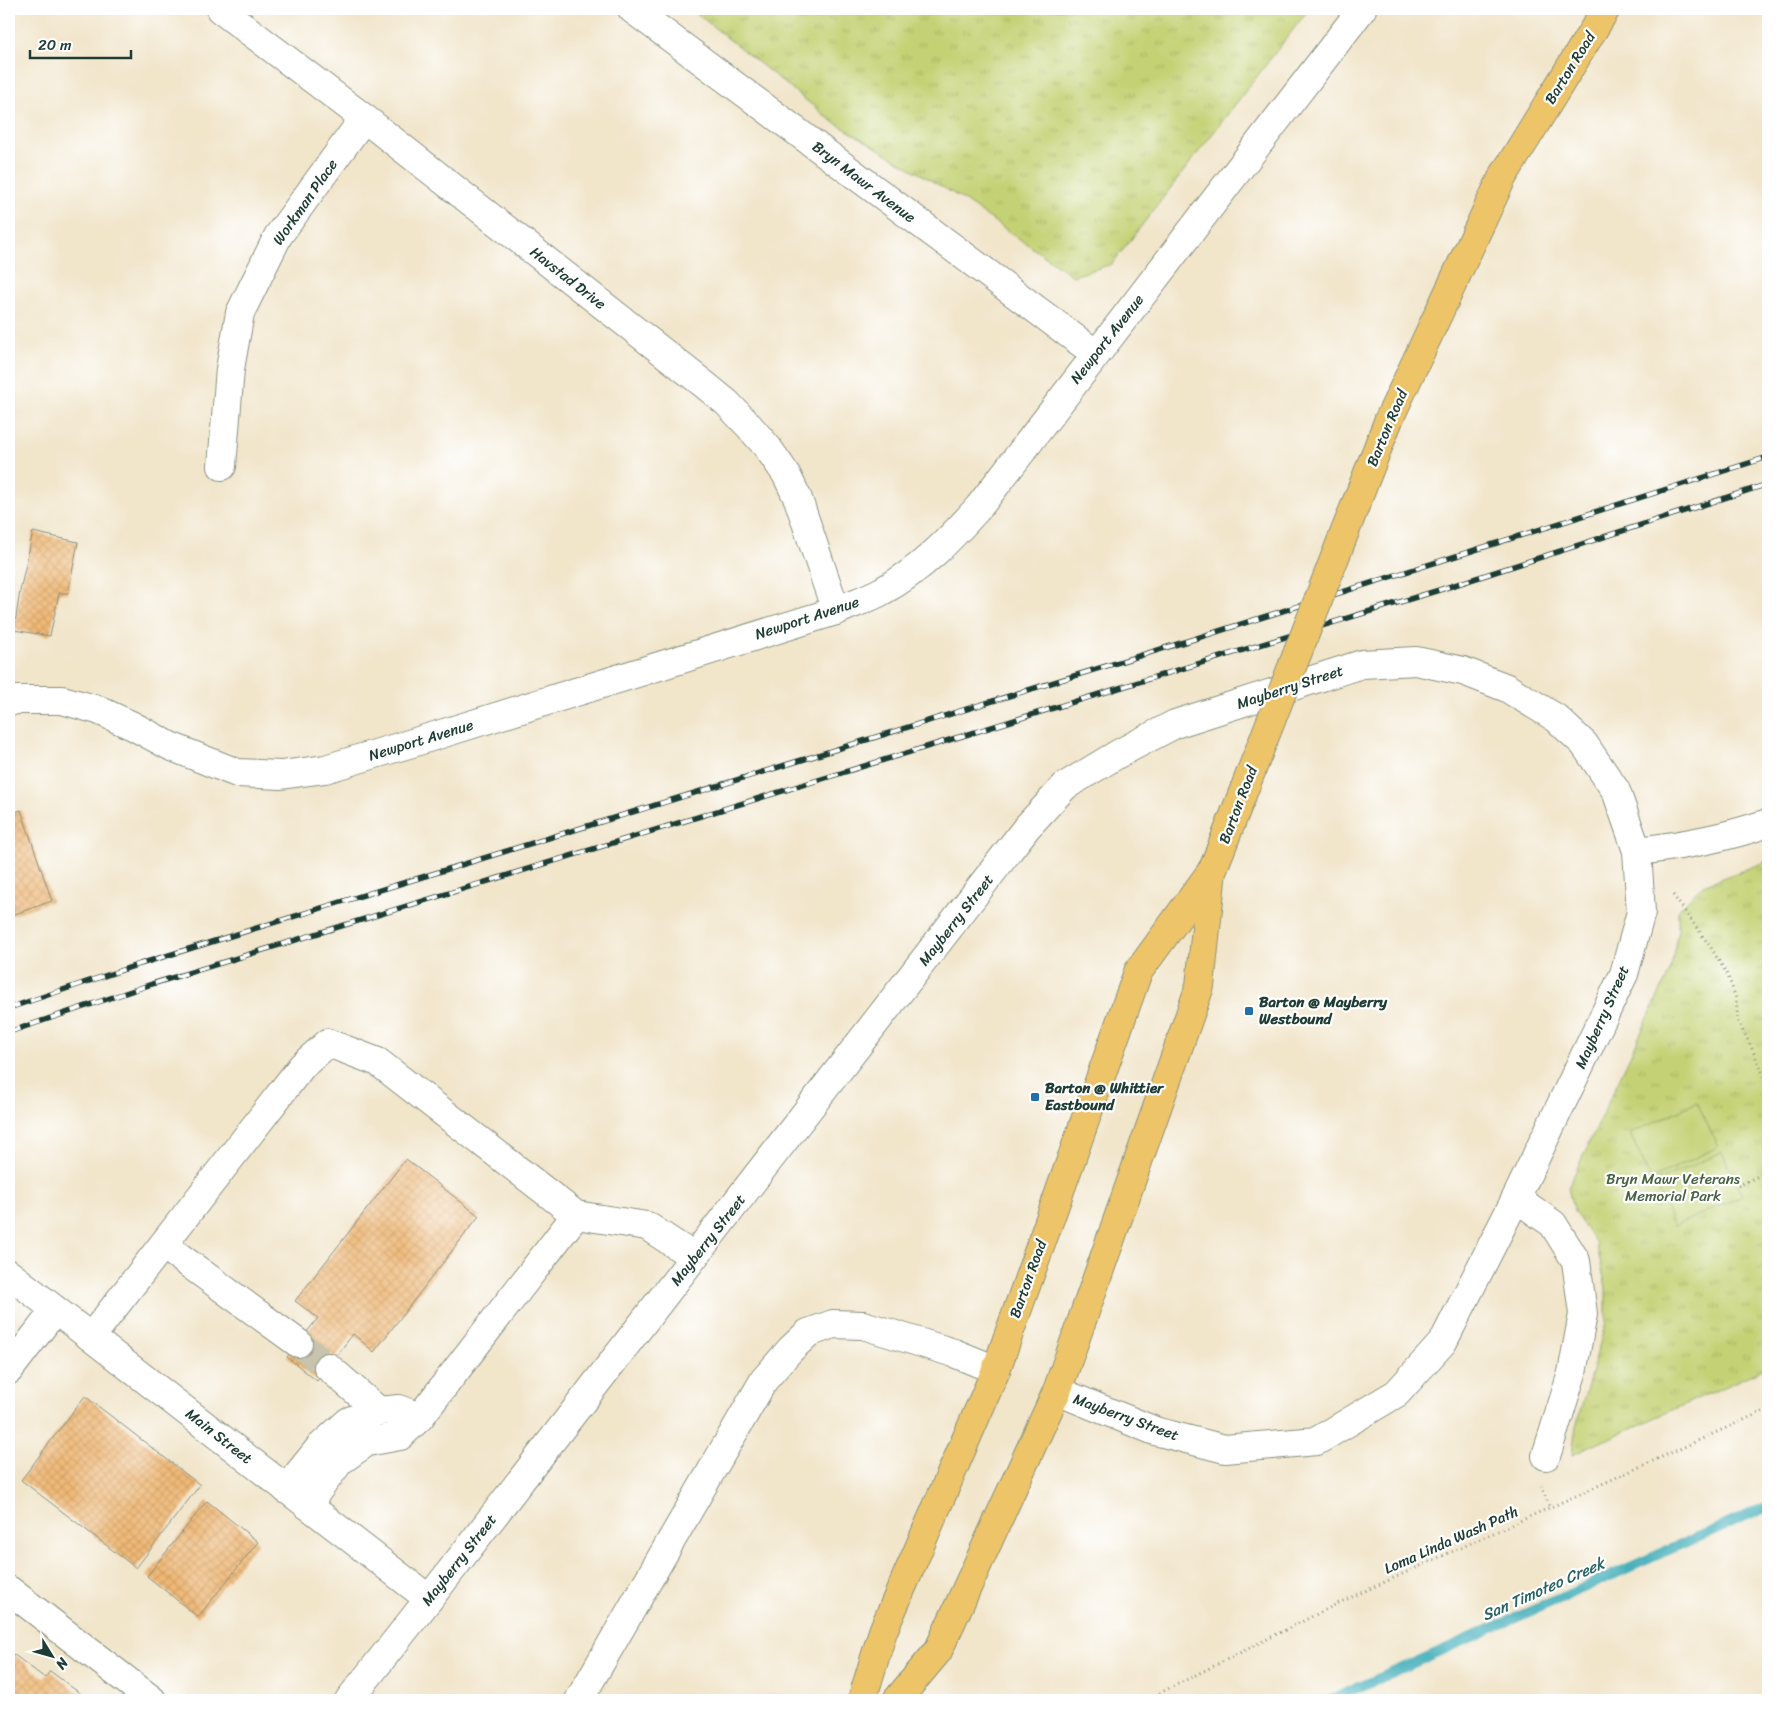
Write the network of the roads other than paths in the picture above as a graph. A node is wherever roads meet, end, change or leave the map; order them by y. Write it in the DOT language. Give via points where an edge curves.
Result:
graph roads {
  1 [pos="220,9"];
  2 [pos="632,9"];
  3 [pos="1362,9"];
  4 [pos="1606,9"];
  5 [pos="364,118"];
  6 [pos="1096,354"];
  7 [pos="222,466"];
  8 [pos="836,611"];
  9 [pos="9,702"];
  10 [pos="1768,823"];
  11 [pos="1637,851"];
  12 [pos="1212,869"];
  13 [pos="1516,1198"];
  14 [pos="576,1215"];
  15 [pos="163,1244"];
  16 [pos="694,1258"];
  17 [pos="9,1274"];
  18 [pos="56,1310"];
  19 [pos="91,1337"];
  20 [pos="298,1343"];
  21 [pos="328,1367"];
  22 [pos="9,1370"];
  23 [pos="996,1370"];
  24 [pos="1057,1391"];
  25 [pos="379,1411"];
  26 [pos="420,1418"];
  27 [pos="1546,1456"];
  28 [pos="286,1489"];
  29 [pos="307,1505"];
  30 [pos="9,1590"];
  31 [pos="429,1599"];
  32 [pos="152,1700"];
  33 [pos="349,1700"];
  34 [pos="579,1700"];
  35 [pos="862,1700"];
  36 [pos="897,1700"];
  1 -- 5 [label="street, Havstad Drive"];
  2 -- 6 [label="street, Bryn Mawr Avenue"];
  3 -- 6 [label="street, Newport Avenue"];
  4 -- 12 [label="main road, Barton Road, bridge" via="1502,178 1389,419"];
  5 -- 7 [label="street, Workman Place" via="278,236 240,313 230,369"];
  5 -- 8 [label="street, Havstad Drive" via="705,384 744,420 786,474 798,498"];
  6 -- 8 [label="street, Newport Avenue" via="979,507 952,537 922,564 882,591"];
  8 -- 9 [label="street, Newport Avenue" via="395,749 325,769 281,775 237,773 170,746 98,710 62,700"];
  10 -- 11 [label="street" via="1738,833"];
  11 -- 13 [label="street, Mayberry Street" via="1641,912 1624,974"];
  11 -- 16 [label="street, Mayberry Street" via="1616,791 1584,744 1556,718 1508,688 1464,671 1416,661 1362,664 1175,724 1065,786 1027,828"];
  12 -- 23 [label="main road, Barton Road" via="1138,972"];
  12 -- 24 [label="main road, Barton Road" via="1200,986"];
  13 -- 24 [label="street, Mayberry Street" via="1443,1342 1397,1393 1317,1441 1225,1449 1155,1431"];
  13 -- 27 [label="street" via="1553,1224 1576,1261 1583,1314 1572,1373"];
  14 -- 15 [label="street" via="378,1062 328,1043 302,1066"];
  14 -- 16 [label="street" via="647,1226"];
  14 -- 26 [label="street"];
  15 -- 19 [label="street"];
  15 -- 20 [label="street"];
  16 -- 31 [label="street, Mayberry Street"];
  17 -- 18 [label="street, Main Street"];
  18 -- 19 [label="street, Main Street"];
  18 -- 22 [label="street"];
  19 -- 28 [label="street, Main Street"];
  21 -- 25 [label="street"];
  23 -- 34 [label="street" via="954,1353 863,1325 833,1324 808,1333 764,1380"];
  23 -- 35 [label="main road, Barton Road" via="883,1631"];
  24 -- 36 [label="main road, Barton Road" via="938,1650"];
  25 -- 26 [label="street" via="399,1409"];
  25 -- 28 [label="street" via="348,1421 320,1447"];
  26 -- 29 [label="street" via="400,1436 367,1442 340,1461"];
  28 -- 29 [label="street, Main Street"];
  29 -- 31 [label="street, Main Street"];
  30 -- 32 [label="street"];
  31 -- 33 [label="street, Mayberry Street"];
}
